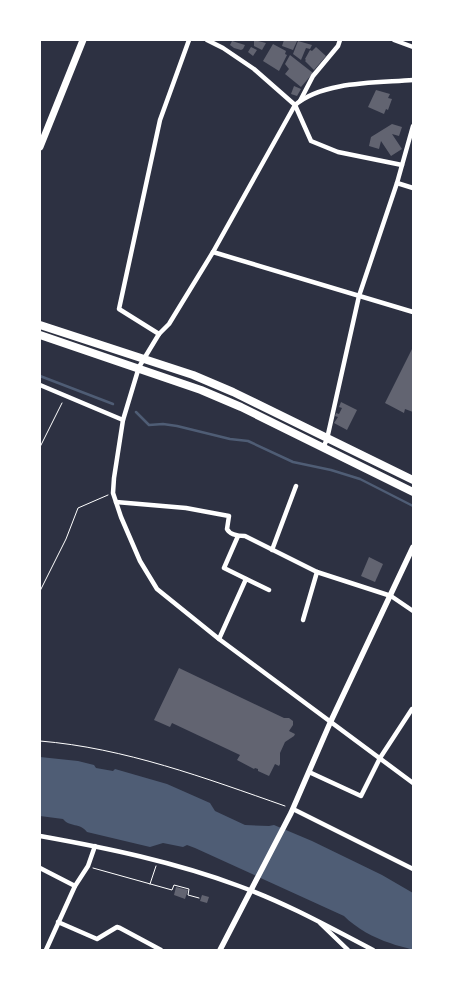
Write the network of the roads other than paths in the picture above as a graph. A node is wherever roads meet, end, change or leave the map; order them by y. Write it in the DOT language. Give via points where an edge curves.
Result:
graph roads {
  1 [pos="83,40"];
  2 [pos="189,40"];
  3 [pos="207,40"];
  4 [pos="340,40"];
  5 [pos="394,40"];
  6 [pos="413,47"];
  7 [pos="413,80"];
  8 [pos="297,104"];
  9 [pos="413,126"];
  10 [pos="40,147"];
  11 [pos="402,165"];
  12 [pos="397,183"];
  13 [pos="413,188"];
  14 [pos="213,252"];
  15 [pos="358,296"];
  16 [pos="413,312"];
  17 [pos="40,325"];
  18 [pos="159,334"];
  19 [pos="40,335"];
  20 [pos="144,359"];
  21 [pos="139,367"];
  22 [pos="40,385"];
  23 [pos="123,420"];
  24 [pos="327,439"];
  25 [pos="323,448"];
  26 [pos="413,480"];
  27 [pos="296,486"];
  28 [pos="413,492"];
  29 [pos="116,502"];
  30 [pos="238,536"];
  31 [pos="413,547"];
  32 [pos="272,550"];
  33 [pos="317,572"];
  34 [pos="246,579"];
  35 [pos="270,590"];
  36 [pos="391,596"];
  37 [pos="413,611"];
  38 [pos="302,620"];
  39 [pos="219,639"];
  40 [pos="413,710"];
  41 [pos="330,723"];
  42 [pos="380,758"];
  43 [pos="309,772"];
  44 [pos="413,783"];
  45 [pos="292,811"];
  46 [pos="40,836"];
  47 [pos="95,846"];
  48 [pos="40,868"];
  49 [pos="413,869"];
  50 [pos="75,886"];
  51 [pos="253,888"];
  52 [pos="317,920"];
  53 [pos="58,922"];
  54 [pos="46,950"];
  55 [pos="161,950"];
  56 [pos="220,950"];
  57 [pos="348,950"];
  58 [pos="373,950"];
  1 -- 10 [label="main road"];
  2 -- 18 [label="street" via="160,120 118,309"];
  3 -- 8 [label="street" via="254,69"];
  4 -- 8 [label="street"];
  5 -- 6 [label="street"];
  7 -- 8 [label="street" via="328,90"];
  8 -- 11 [label="street" via="311,141 338,152"];
  8 -- 14 [label="street"];
  9 -- 11 [label="street"];
  11 -- 12 [label="street"];
  12 -- 13 [label="street"];
  12 -- 15 [label="street"];
  14 -- 15 [label="street"];
  14 -- 18 [label="street" via="169,324"];
  15 -- 16 [label="street"];
  15 -- 24 [label="street"];
  17 -- 20 [label="highway"];
  18 -- 20 [label="street"];
  19 -- 21 [label="highway"];
  20 -- 21 [label="street"];
  20 -- 24 [label="highway" via="232,392"];
  21 -- 23 [label="street"];
  21 -- 25 [label="highway" via="242,407"];
  22 -- 23 [label="street"];
  23 -- 29 [label="street" via="114,478"];
  24 -- 25 [label="street"];
  24 -- 26 [label="highway"];
  25 -- 28 [label="highway"];
  27 -- 32 [label="street"];
  29 -- 30 [label="street" via="186,508 229,516 226,529"];
  29 -- 39 [label="street" via="140,561 157,588"];
  30 -- 32 [label="street" via="245,536"];
  30 -- 34 [label="street" via="224,568"];
  31 -- 36 [label="street"];
  32 -- 33 [label="street"];
  33 -- 36 [label="street"];
  33 -- 38 [label="street"];
  34 -- 35 [label="street"];
  34 -- 39 [label="street"];
  36 -- 37 [label="street"];
  36 -- 41 [label="street"];
  39 -- 41 [label="street"];
  40 -- 42 [label="street"];
  41 -- 42 [label="street"];
  41 -- 43 [label="street"];
  42 -- 43 [label="street" via="361,796"];
  42 -- 44 [label="street"];
  43 -- 45 [label="street"];
  45 -- 49 [label="street"];
  45 -- 51 [label="street"];
  46 -- 47 [label="street"];
  47 -- 50 [label="street" via="88,866"];
  47 -- 51 [label="street"];
  48 -- 50 [label="street"];
  50 -- 53 [label="street"];
  51 -- 52 [label="street"];
  51 -- 56 [label="street"];
  52 -- 57 [label="street"];
  52 -- 58 [label="street"];
  53 -- 54 [label="street"];
  53 -- 55 [label="street" via="97,939 117,927"];
}
